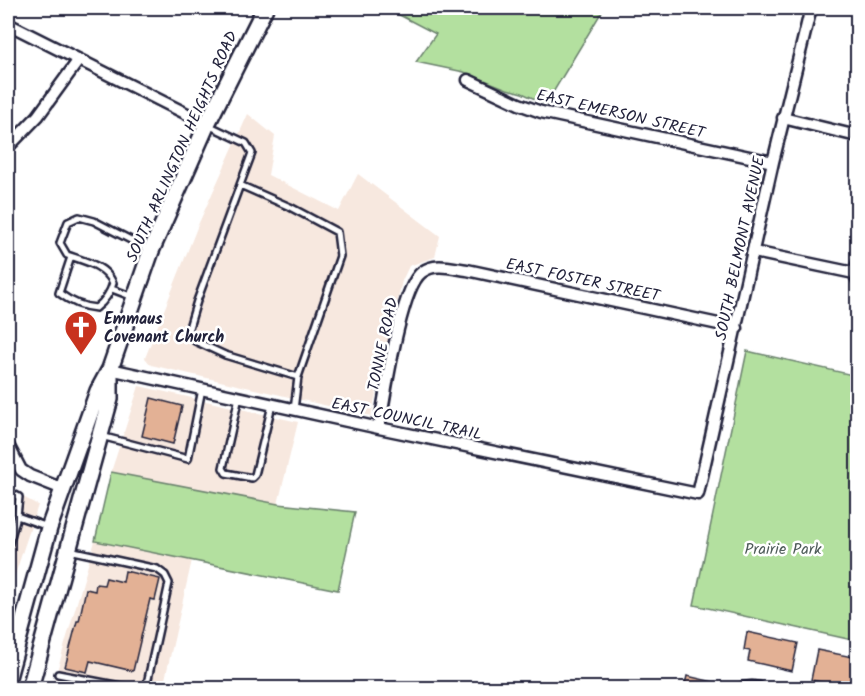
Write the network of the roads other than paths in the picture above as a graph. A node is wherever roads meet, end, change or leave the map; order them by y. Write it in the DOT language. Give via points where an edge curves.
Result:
graph roads {
  1 [pos="265,8"];
  2 [pos="811,8"];
  3 [pos="8,24"];
  4 [pos="78,61"];
  5 [pos="468,80"];
  6 [pos="783,118"];
  7 [pos="207,124"];
  8 [pos="857,136"];
  9 [pos="8,147"];
  10 [pos="773,162"];
  11 [pos="240,185"];
  12 [pos="151,251"];
  13 [pos="754,252"];
  14 [pos="71,257"];
  15 [pos="858,262"];
  16 [pos="423,271"];
  17 [pos="856,277"];
  18 [pos="112,289"];
  19 [pos="135,297"];
  20 [pos="737,328"];
  21 [pos="110,369"];
  22 [pos="298,377"];
  23 [pos="202,389"];
  24 [pos="239,397"];
  25 [pos="272,405"];
  26 [pos="294,410"];
  27 [pos="380,428"];
  28 [pos="99,436"];
  29 [pos="8,444"];
  30 [pos="63,489"];
  31 [pos="8,491"];
  32 [pos="698,494"];
  33 [pos="17,516"];
  34 [pos="49,528"];
  35 [pos="8,547"];
  36 [pos="68,549"];
  37 [pos="58,674"];
  38 [pos="8,676"];
  39 [pos="30,688"];
  40 [pos="131,688"];
  41 [pos="146,688"];
  42 [pos="743,688"];
  43 [pos="759,688"];
  1 -- 7 [label="main road, SOUTH ARLINGTON HEIGHTS ROAD"];
  2 -- 6 [label="street, SOUTH BELMONT AVENUE"];
  3 -- 4 [label="street"];
  4 -- 7 [label="street"];
  4 -- 9 [label="street" via="38,116"];
  5 -- 10 [label="street, EAST EMERSON STREET" via="541,112"];
  6 -- 8 [label="street"];
  6 -- 10 [label="street, SOUTH BELMONT AVENUE"];
  7 -- 11 [label="lane" via="246,143 252,153"];
  7 -- 12 [label="main road, SOUTH ARLINGTON HEIGHTS ROAD"];
  10 -- 13 [label="street, SOUTH BELMONT AVENUE"];
  11 -- 22 [label="lane" via="337,232 339,256"];
  11 -- 22 [label="lane" via="188,331 195,341 225,355"];
  12 -- 14 [label="lane" via="94,221 79,218 68,222 60,243"];
  12 -- 19 [label="main road, SOUTH ARLINGTON HEIGHTS ROAD"];
  13 -- 17 [label="street"];
  13 -- 20 [label="street, SOUTH BELMONT AVENUE"];
  14 -- 18 [label="lane" via="109,274"];
  14 -- 18 [label="lane" via="60,293 69,301 96,308"];
  15 -- 17 [label="street"];
  16 -- 20 [label="street, EAST FOSTER STREET" via="435,266 467,270"];
  16 -- 27 [label="street, TONNE ROAD" via="414,279 404,302"];
  18 -- 19 [label="lane"];
  19 -- 21 [label="main road, SOUTH ARLINGTON HEIGHTS ROAD"];
  20 -- 32 [label="street, SOUTH BELMONT AVENUE"];
  21 -- 23 [label="street, EAST COUNCIL TRAIL"];
  21 -- 28 [label="main road, SOUTH ARLINGTON HEIGHTS ROAD" via="110,399"];
  21 -- 30 [label="main road, SOUTH ARLINGTON HEIGHTS ROAD" via="98,391"];
  22 -- 26 [label="lane"];
  23 -- 24 [label="street, EAST COUNCIL TRAIL"];
  23 -- 28 [label="lane" via="188,459"];
  24 -- 25 [label="street, EAST COUNCIL TRAIL"];
  24 -- 25 [label="lane" via="223,468 226,473 252,478 255,475"];
  25 -- 26 [label="street, EAST COUNCIL TRAIL"];
  26 -- 27 [label="street, EAST COUNCIL TRAIL"];
  27 -- 32 [label="street, EAST COUNCIL TRAIL"];
  28 -- 36 [label="main road, SOUTH ARLINGTON HEIGHTS ROAD"];
  29 -- 30 [label="street" via="21,470"];
  30 -- 34 [label="main road, SOUTH ARLINGTON HEIGHTS ROAD"];
  31 -- 33 [label="lane" via="19,497"];
  33 -- 34 [label="lane"];
  33 -- 35 [label="lane"];
  34 -- 38 [label="main road, SOUTH ARLINGTON HEIGHTS ROAD"];
  36 -- 39 [label="main road, SOUTH ARLINGTON HEIGHTS ROAD"];
  36 -- 41 [label="lane" via="165,574 169,583"];
  37 -- 40 [label="lane"];
  42 -- 43 [label="street"];
}
